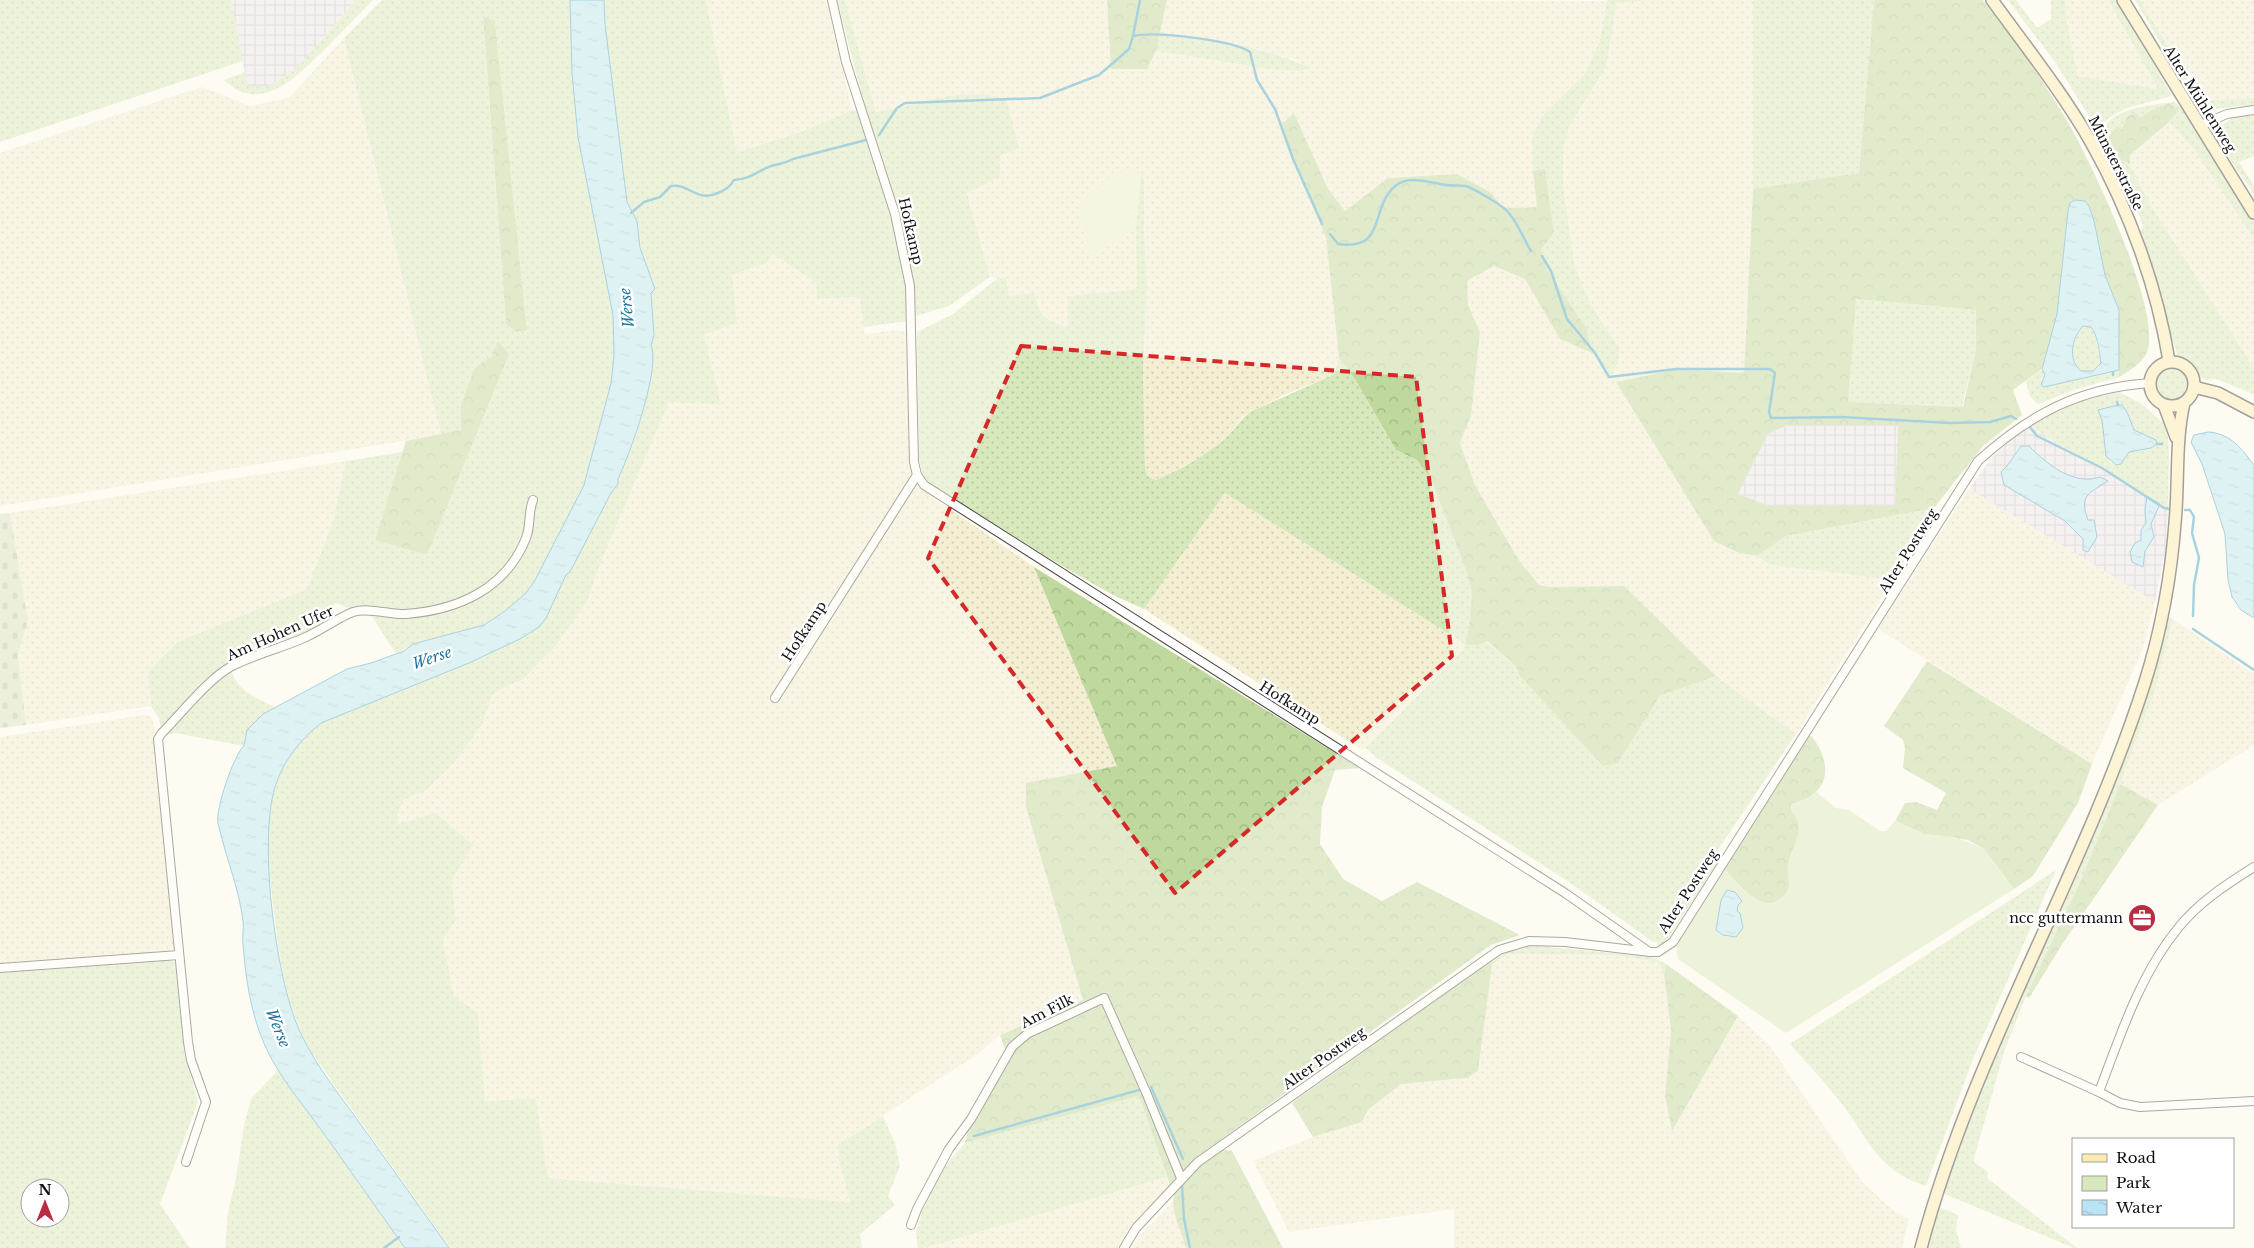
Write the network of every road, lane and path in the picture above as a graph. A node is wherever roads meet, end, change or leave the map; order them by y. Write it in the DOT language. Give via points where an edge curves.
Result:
graph roads {
  1 [pos="832,0"];
  2 [pos="1992,0"];
  3 [pos="2123,0"];
  4 [pos="2254,110"];
  5 [pos="2199,126"];
  6 [pos="2254,213"];
  7 [pos="2169,361"];
  8 [pos="2150,383"];
  9 [pos="2194,387"];
  10 [pos="2184,403"];
  11 [pos="2164,405"];
  12 [pos="2254,412"];
  13 [pos="2177,441"];
  14 [pos="917,475"];
  15 [pos="533,500"];
  16 [pos="775,698"];
  17 [pos="2254,867"];
  18 [pos="1650,952"];
  19 [pos="179,955"];
  20 [pos="0,968"];
  21 [pos="2021,1057"];
  22 [pos="2099,1092"];
  23 [pos="2254,1101"];
  24 [pos="186,1162"];
  25 [pos="1181,1178"];
  26 [pos="912,1225"];
  27 [pos="1124,1248"];
  28 [pos="1921,1248"];
  1 -- 14 [label="street, Hofkamp" via="846,62 895,214 910,286 914,462"];
  2 -- 7 [label="main road, Münsterstraße" via="2053,83 2091,143 2118,195 2140,251"];
  3 -- 5 [label="main road, Alter Mühlenweg"];
  4 -- 5 [label="street" via="2227,114"];
  5 -- 6 [label="main road, Alter Mühlenweg"];
  7 -- 8 [label="main road" via="2155,369"];
  7 -- 9 [label="main road" via="2188,368"];
  8 -- 11 [label="main road" via="2153,396"];
  8 -- 18 [label="street, Alter Postweg" via="2102,389 2068,400 2036,415 1978,461 1673,942 1658,952"];
  9 -- 10 [label="main road"];
  9 -- 12 [label="main road" via="2218,393"];
  10 -- 11 [label="main road"];
  10 -- 13 [label="main road"];
  11 -- 13 [label="main road"];
  13 -- 28 [label="main road" via="2172,553 2163,611 2146,680 2094,820 1975,1087 1947,1160"];
  14 -- 16 [label="street, Hofkamp"];
  14 -- 18 [label="street, Hofkamp" via="924,485 943,499 1549,882"];
  15 -- 19 [label="street, Am Hohen Ufer" via="526,537 514,562 491,587 470,599 441,609 405,614 352,612 300,640 232,666 220,674 161,734 158,739"];
  17 -- 22 [label="street" via="2216,891 2179,926 2147,975"];
  18 -- 25 [label="street, Alter Postweg" via="1529,941 1499,950 1206,1156"];
  19 -- 20 [label="street"];
  19 -- 24 [label="street, Am Hohen Ufer" via="191,1060 206,1102"];
  21 -- 22 [label="street"];
  22 -- 23 [label="street" via="2120,1103 2140,1108"];
  25 -- 26 [label="street, Am Filk" via="1104,998 1026,1034 1012,1047 971,1119 949,1150 917,1209"];
  25 -- 27 [label="street, Alter Postweg" via="1136,1228"];
}
